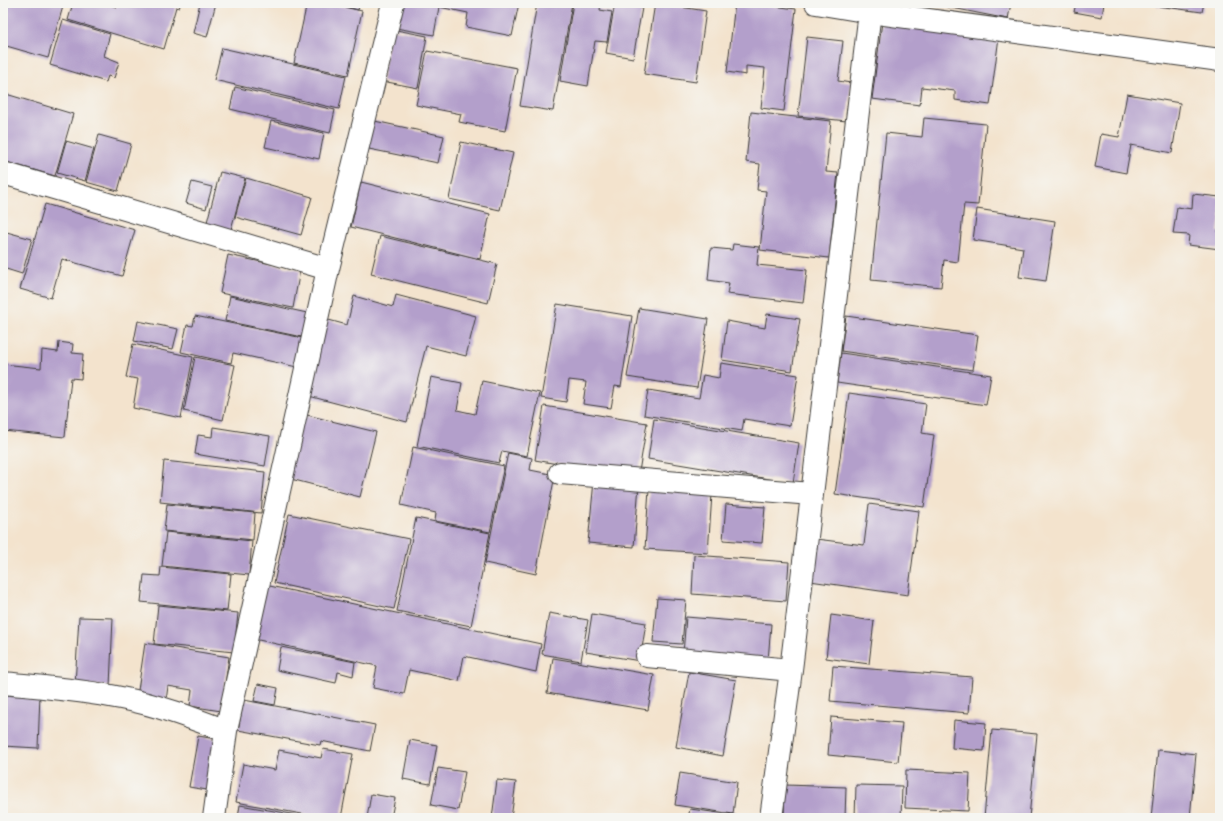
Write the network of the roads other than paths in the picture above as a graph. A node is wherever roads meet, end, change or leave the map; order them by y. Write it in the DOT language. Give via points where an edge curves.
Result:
graph roads {
  1 [pos="393,3"];
  2 [pos="816,3"];
  3 [pos="870,7"];
  4 [pos="1220,60"];
  5 [pos="3,173"];
  6 [pos="328,269"];
  7 [pos="560,473"];
  8 [pos="811,494"];
  9 [pos="647,656"];
  10 [pos="791,670"];
  11 [pos="3,683"];
  12 [pos="226,731"];
  13 [pos="214,818"];
  14 [pos="771,818"];
  1 -- 6 [label="street"];
  2 -- 3 [label="street"];
  3 -- 4 [label="street"];
  3 -- 8 [label="street"];
  5 -- 6 [label="street"];
  6 -- 12 [label="street"];
  7 -- 8 [label="street"];
  8 -- 10 [label="street"];
  9 -- 10 [label="street"];
  10 -- 14 [label="street"];
  11 -- 12 [label="street" via="122,698 154,705"];
  12 -- 13 [label="street"];
}
